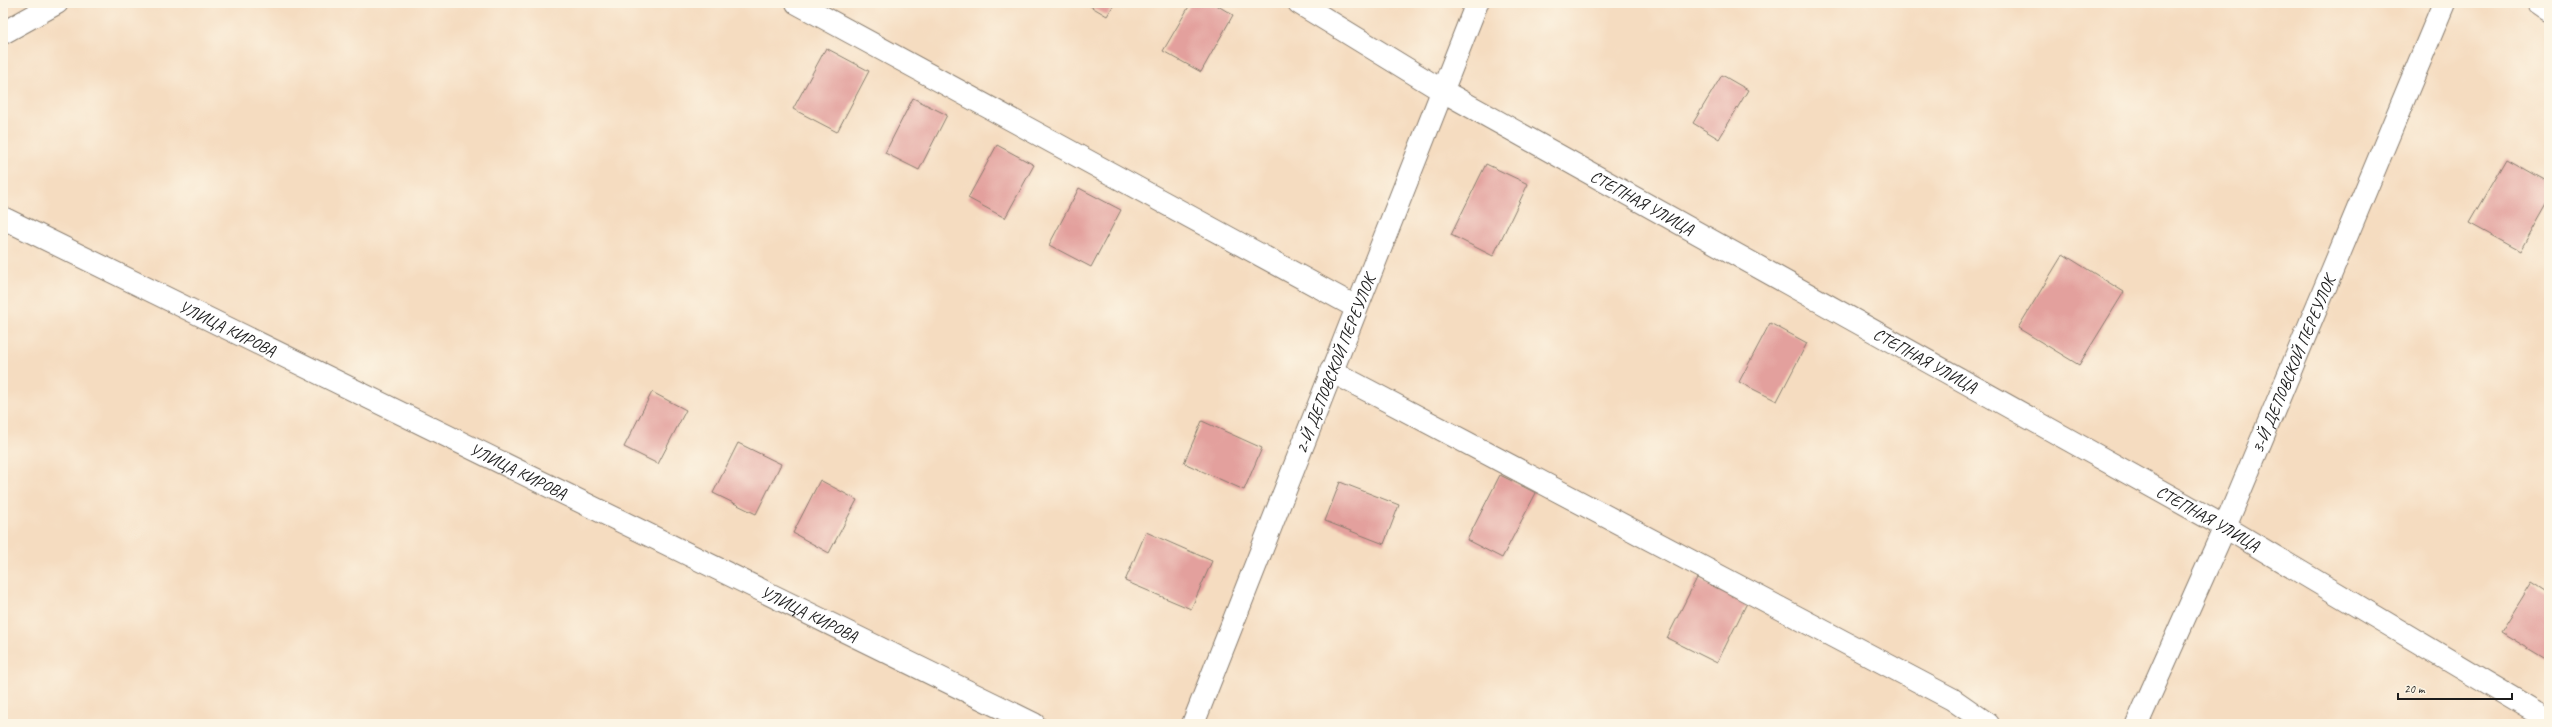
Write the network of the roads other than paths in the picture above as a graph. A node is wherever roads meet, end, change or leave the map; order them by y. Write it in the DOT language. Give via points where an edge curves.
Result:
graph roads {
  1 [pos="57,3"];
  2 [pos="797,3"];
  3 [pos="1299,3"];
  4 [pos="1477,3"];
  5 [pos="2444,3"];
  6 [pos="2539,3"];
  7 [pos="2549,10"];
  8 [pos="3,33"];
  9 [pos="1441,90"];
  10 [pos="3,218"];
  11 [pos="1356,307"];
  12 [pos="1331,371"];
  13 [pos="2225,527"];
  14 [pos="2549,720"];
  15 [pos="1034,724"];
  16 [pos="1193,724"];
  17 [pos="1988,724"];
  18 [pos="2137,724"];
  1 -- 8 [label="street"];
  2 -- 11 [label="street"];
  3 -- 9 [label="street, СТЕПНАЯ УЛИЦА"];
  4 -- 9 [label="street, 2-Й ДЕПОВСКОЙ ПЕРЕУЛОК"];
  5 -- 13 [label="street, 3-Й ДЕПОВСКОЙ ПЕРЕУЛОК"];
  6 -- 7 [label="street"];
  9 -- 11 [label="street, 2-Й ДЕПОВСКОЙ ПЕРЕУЛОК"];
  9 -- 13 [label="street, СТЕПНАЯ УЛИЦА"];
  10 -- 15 [label="street, УЛИЦА КИРОВА"];
  11 -- 12 [label="street, 2-Й ДЕПОВСКОЙ ПЕРЕУЛОК"];
  12 -- 16 [label="street, 2-Й ДЕПОВСКОЙ ПЕРЕУЛОК"];
  12 -- 17 [label="street" via="1952,699"];
  13 -- 14 [label="street, СТЕПНАЯ УЛИЦА"];
  13 -- 18 [label="street, 3-Й ДЕПОВСКОЙ ПЕРЕУЛОК"];
}
